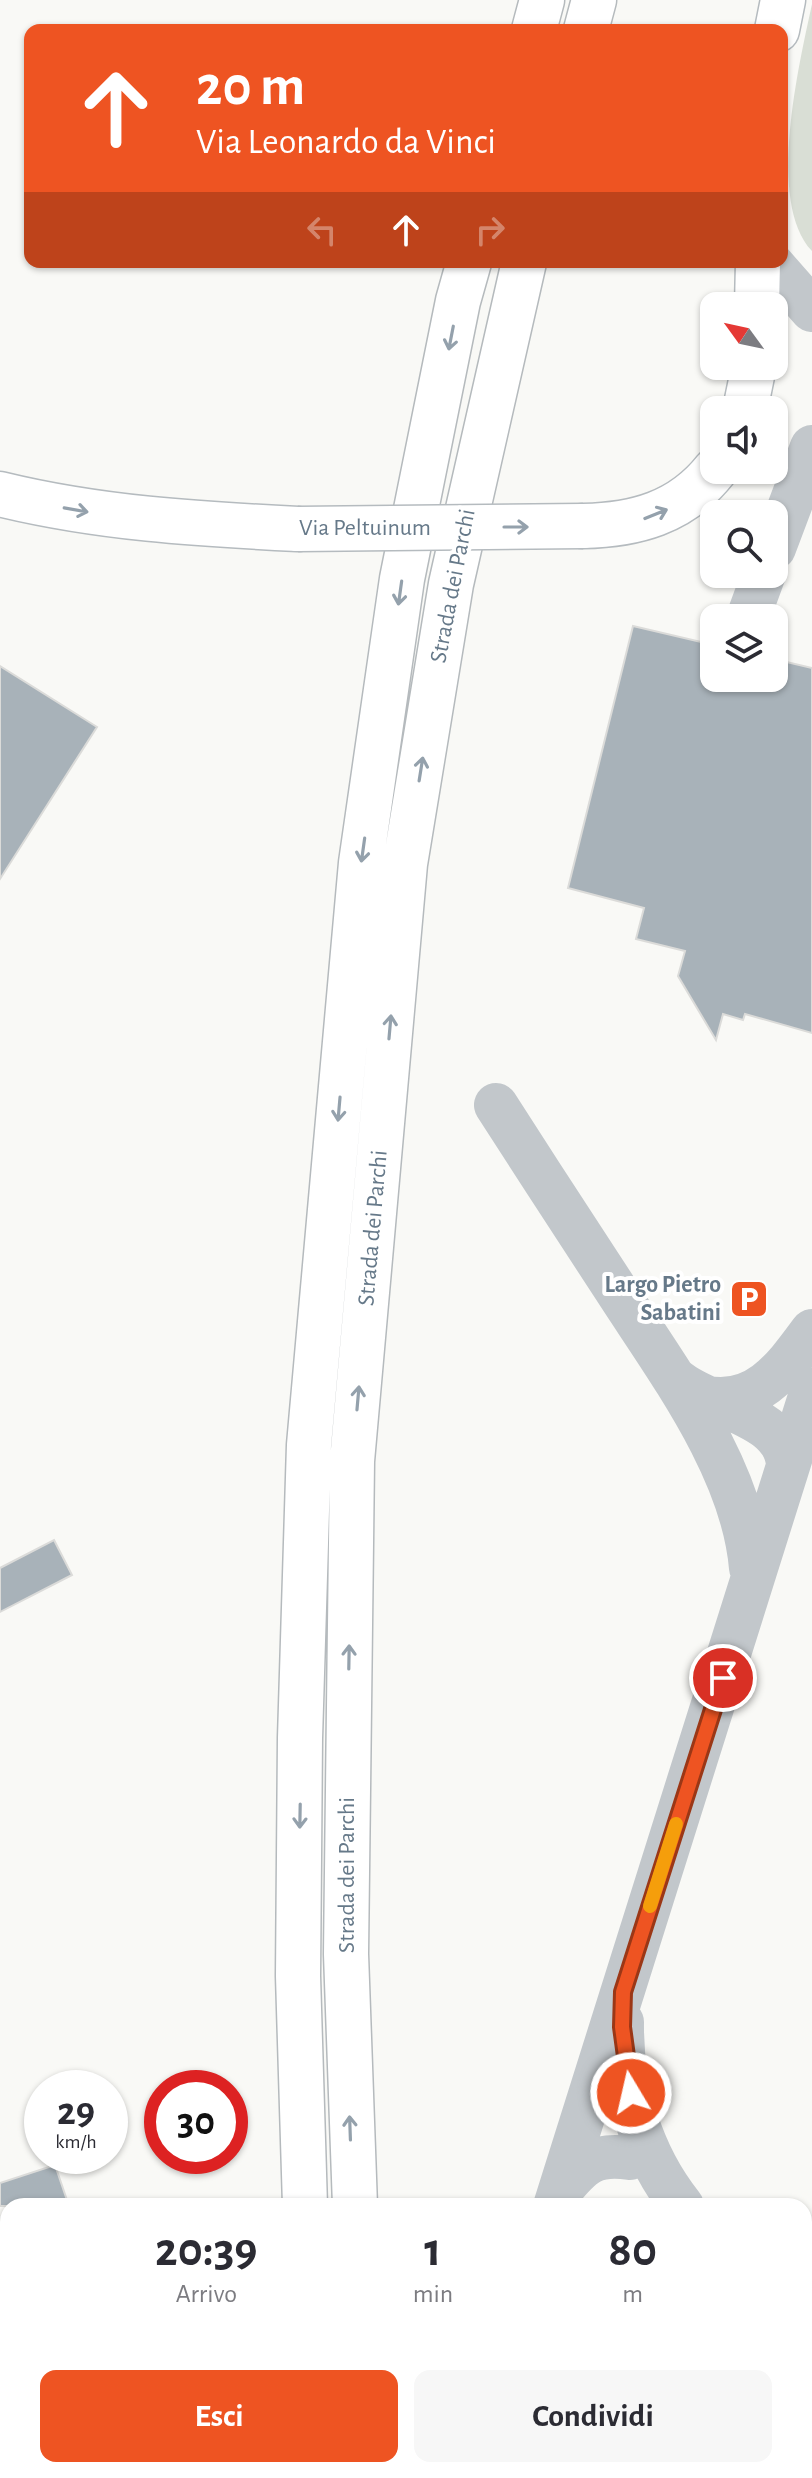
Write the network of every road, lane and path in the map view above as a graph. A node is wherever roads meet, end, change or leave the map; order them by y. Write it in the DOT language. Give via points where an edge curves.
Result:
graph roads {
  1 [pos="542,0"];
  2 [pos="594,0"];
  3 [pos="783,0"];
  4 [pos="536,24"];
  5 [pos="588,24"];
  6 [pos="778,24"];
  7 [pos="468,268"];
  8 [pos="523,268"];
  9 [pos="758,268"];
  10 [pos="775,268"];
  11 [pos="757,292"];
  12 [pos="812,310"];
  13 [pos="812,447"];
  14 [pos="702,484"];
  15 [pos="0,494"];
  16 [pos="788,511"];
  17 [pos="496,1105"];
  18 [pos="812,1331"];
  19 [pos="812,1390"];
  20 [pos="688,1395"];
  21 [pos="788,1466"];
  22 [pos="753,1579"];
  23 [pos="623,1992"];
  24 [pos="588,2101"];
  25 [pos="635,2115"];
  26 [pos="658,2182"];
  27 [pos="305,2198"];
  28 [pos="355,2198"];
  29 [pos="558,2198"];
  1 -- 4 [label="main road"];
  2 -- 5 [label="main road"];
  3 -- 6 [label="main road"];
  7 -- 27 [label="main road, Strada dei Parchi, one-way" via="402,579 361,863 309,1445 298,1976"];
  28 -- 8 [label="main road, Strada dei Parchi, one-way" via="346,1954 352,1461 405,864 451,584"];
  9 -- 11 [label="main road"];
  10 -- 12 [label="street"];
  13 -- 16 [label="street"];
  15 -- 14 [label="main road, Via Peltuinum, one-way, bridge" via="178,523 298,529 583,526 626,524 659,514"];
  17 -- 20 [label="street"];
  18 -- 20 [label="street" via="759,1390 736,1398"];
  19 -- 21 [label="street"];
  20 -- 21 [label="street" via="725,1457 747,1474 772,1476"];
  20 -- 22 [label="street" via="739,1504"];
  21 -- 22 [label="street"];
  22 -- 23 [label="street"];
  23 -- 24 [label="street"];
  23 -- 25 [label="street" via="626,2071"];
  24 -- 25 [label="street" via="606,2090"];
  24 -- 26 [label="street" via="604,2131"];
  24 -- 29 [label="street"];
  25 -- 26 [label="street"];
  26 -- 29 [label="street" via="610,2155 577,2171"];
}
